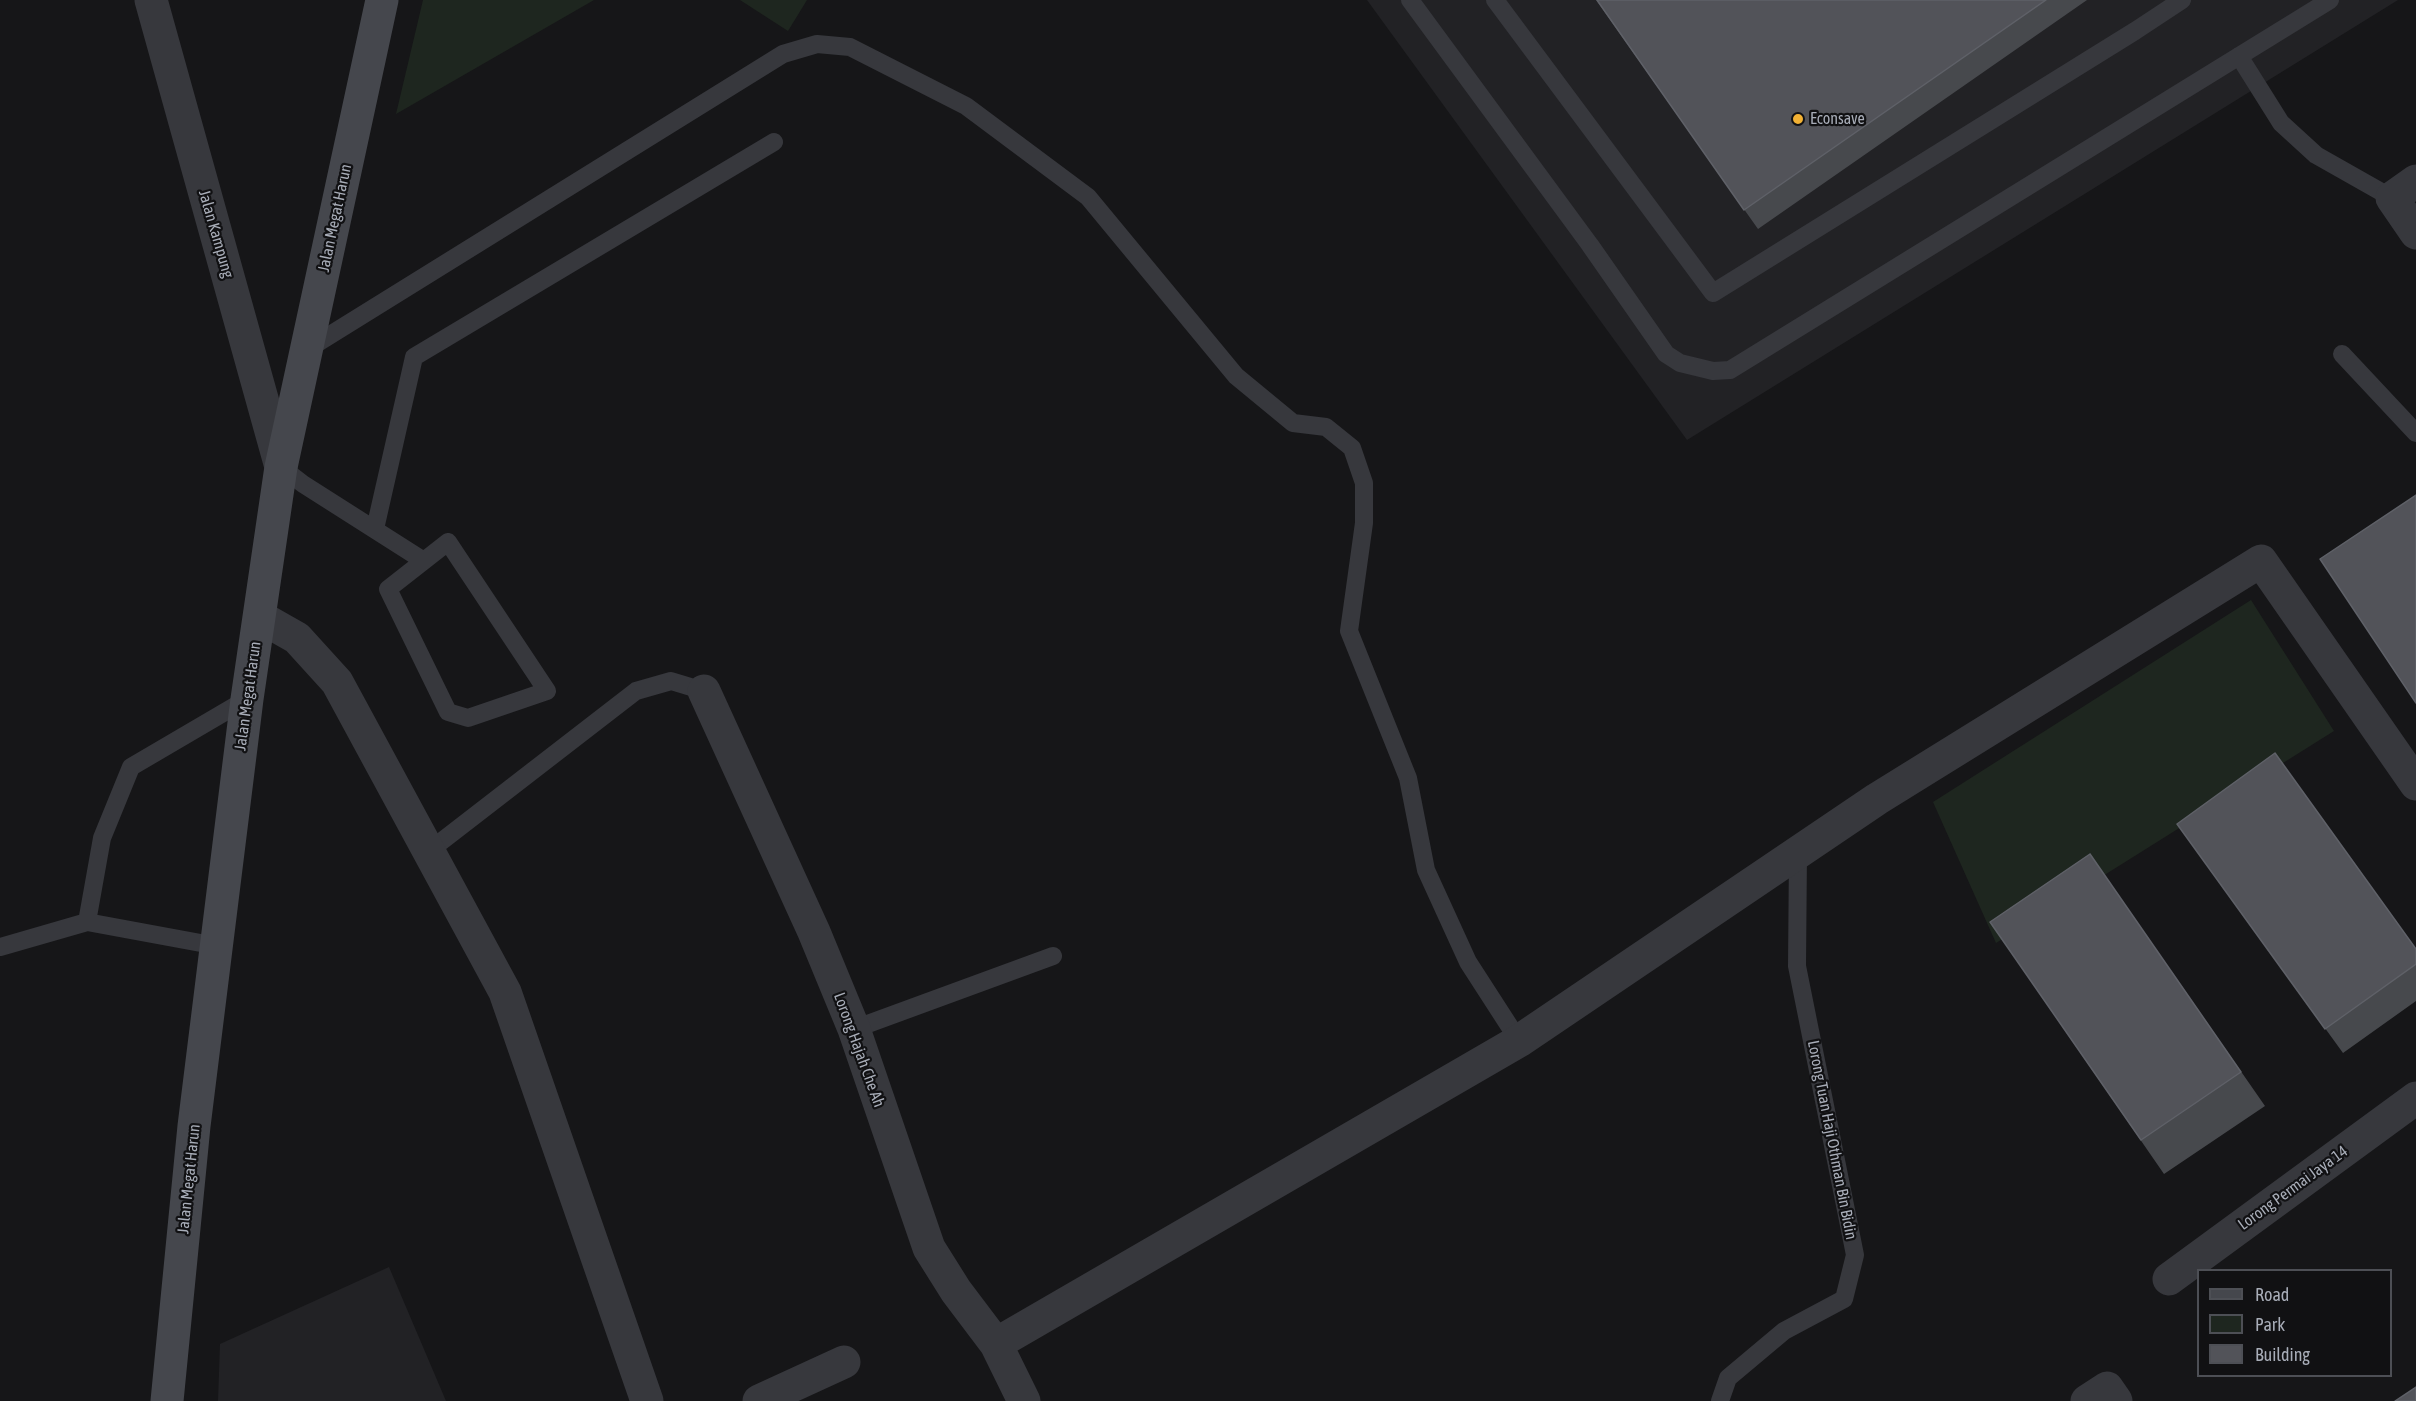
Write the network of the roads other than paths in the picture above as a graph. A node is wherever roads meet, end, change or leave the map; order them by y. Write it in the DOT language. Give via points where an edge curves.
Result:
graph roads {
  1 [pos="151,0"];
  2 [pos="382,0"];
  3 [pos="1410,0"];
  4 [pos="1495,0"];
  5 [pos="2182,0"];
  6 [pos="2330,0"];
  7 [pos="2239,56"];
  8 [pos="774,142"];
  9 [pos="2404,190"];
  10 [pos="2416,233"];
  11 [pos="306,350"];
  12 [pos="2342,354"];
  13 [pos="2416,433"];
  14 [pos="282,467"];
  15 [pos="375,529"];
  16 [pos="424,561"];
  17 [pos="260,616"];
  18 [pos="704,692"];
  19 [pos="247,699"];
  20 [pos="2416,784"];
  21 [pos="429,851"];
  22 [pos="1798,852"];
  23 [pos="87,922"];
  24 [pos="217,946"];
  25 [pos="0,947"];
  26 [pos="1053,956"];
  27 [pos="854,1029"];
  28 [pos="1519,1041"];
  29 [pos="2416,1098"];
  30 [pos="2169,1279"];
  31 [pos="996,1344"];
  32 [pos="844,1362"];
  33 [pos="167,1401"];
  34 [pos="647,1401"];
  35 [pos="759,1401"];
  36 [pos="1023,1401"];
  37 [pos="1720,1401"];
  38 [pos="2087,1401"];
  39 [pos="2116,1401"];
  1 -- 14 [label="street, Jalan Kampung"];
  2 -- 11 [label="street, Jalan Megat Harun"];
  3 -- 7 [label="lane" via="1666,354 1680,363 1713,371 1730,370"];
  4 -- 5 [label="lane" via="1713,293"];
  6 -- 7 [label="lane"];
  7 -- 9 [label="lane" via="2281,123 2316,155"];
  8 -- 15 [label="lane" via="414,357"];
  9 -- 10 [label="street"];
  11 -- 14 [label="street, Jalan Megat Harun"];
  11 -- 28 [label="lane" via="783,54 817,44 850,47 966,106 1088,197 1236,376 1293,423 1326,427 1352,448 1364,483 1364,524 1349,631 1408,778 1426,870 1468,962"];
  12 -- 13 [label="lane"];
  14 -- 15 [label="lane"];
  14 -- 17 [label="street, Jalan Megat Harun"];
  15 -- 16 [label="lane"];
  16 -- 16 [label="lane" via="388,589 448,712 468,718 547,691 448,542"];
  17 -- 19 [label="street, Jalan Megat Harun"];
  17 -- 21 [label="street" via="297,638 337,681"];
  18 -- 21 [label="lane" via="671,681 636,691"];
  18 -- 27 [label="street, Lorong Hajah Che Ah"];
  19 -- 23 [label="lane" via="131,767 102,838"];
  19 -- 24 [label="street, Jalan Megat Harun"];
  20 -- 22 [label="street" via="2261,561"];
  21 -- 34 [label="street" via="505,992"];
  22 -- 28 [label="street"];
  22 -- 37 [label="lane, Lorong Tuan Haji Othman Bin Bidin" via="1797,966 1855,1255 1844,1299 1784,1331 1728,1378"];
  23 -- 24 [label="lane"];
  23 -- 25 [label="lane"];
  24 -- 33 [label="street, Jalan Megat Harun" via="194,1126"];
  26 -- 27 [label="lane"];
  27 -- 31 [label="street, Lorong Hajah Che Ah" via="929,1248"];
  28 -- 31 [label="street"];
  29 -- 30 [label="street, Lorong Permai Jaya 14"];
  31 -- 36 [label="street, Lorong Hajah Che Ah"];
  32 -- 35 [label="street"];
  38 -- 39 [label="street" via="2108,1388"];
}
